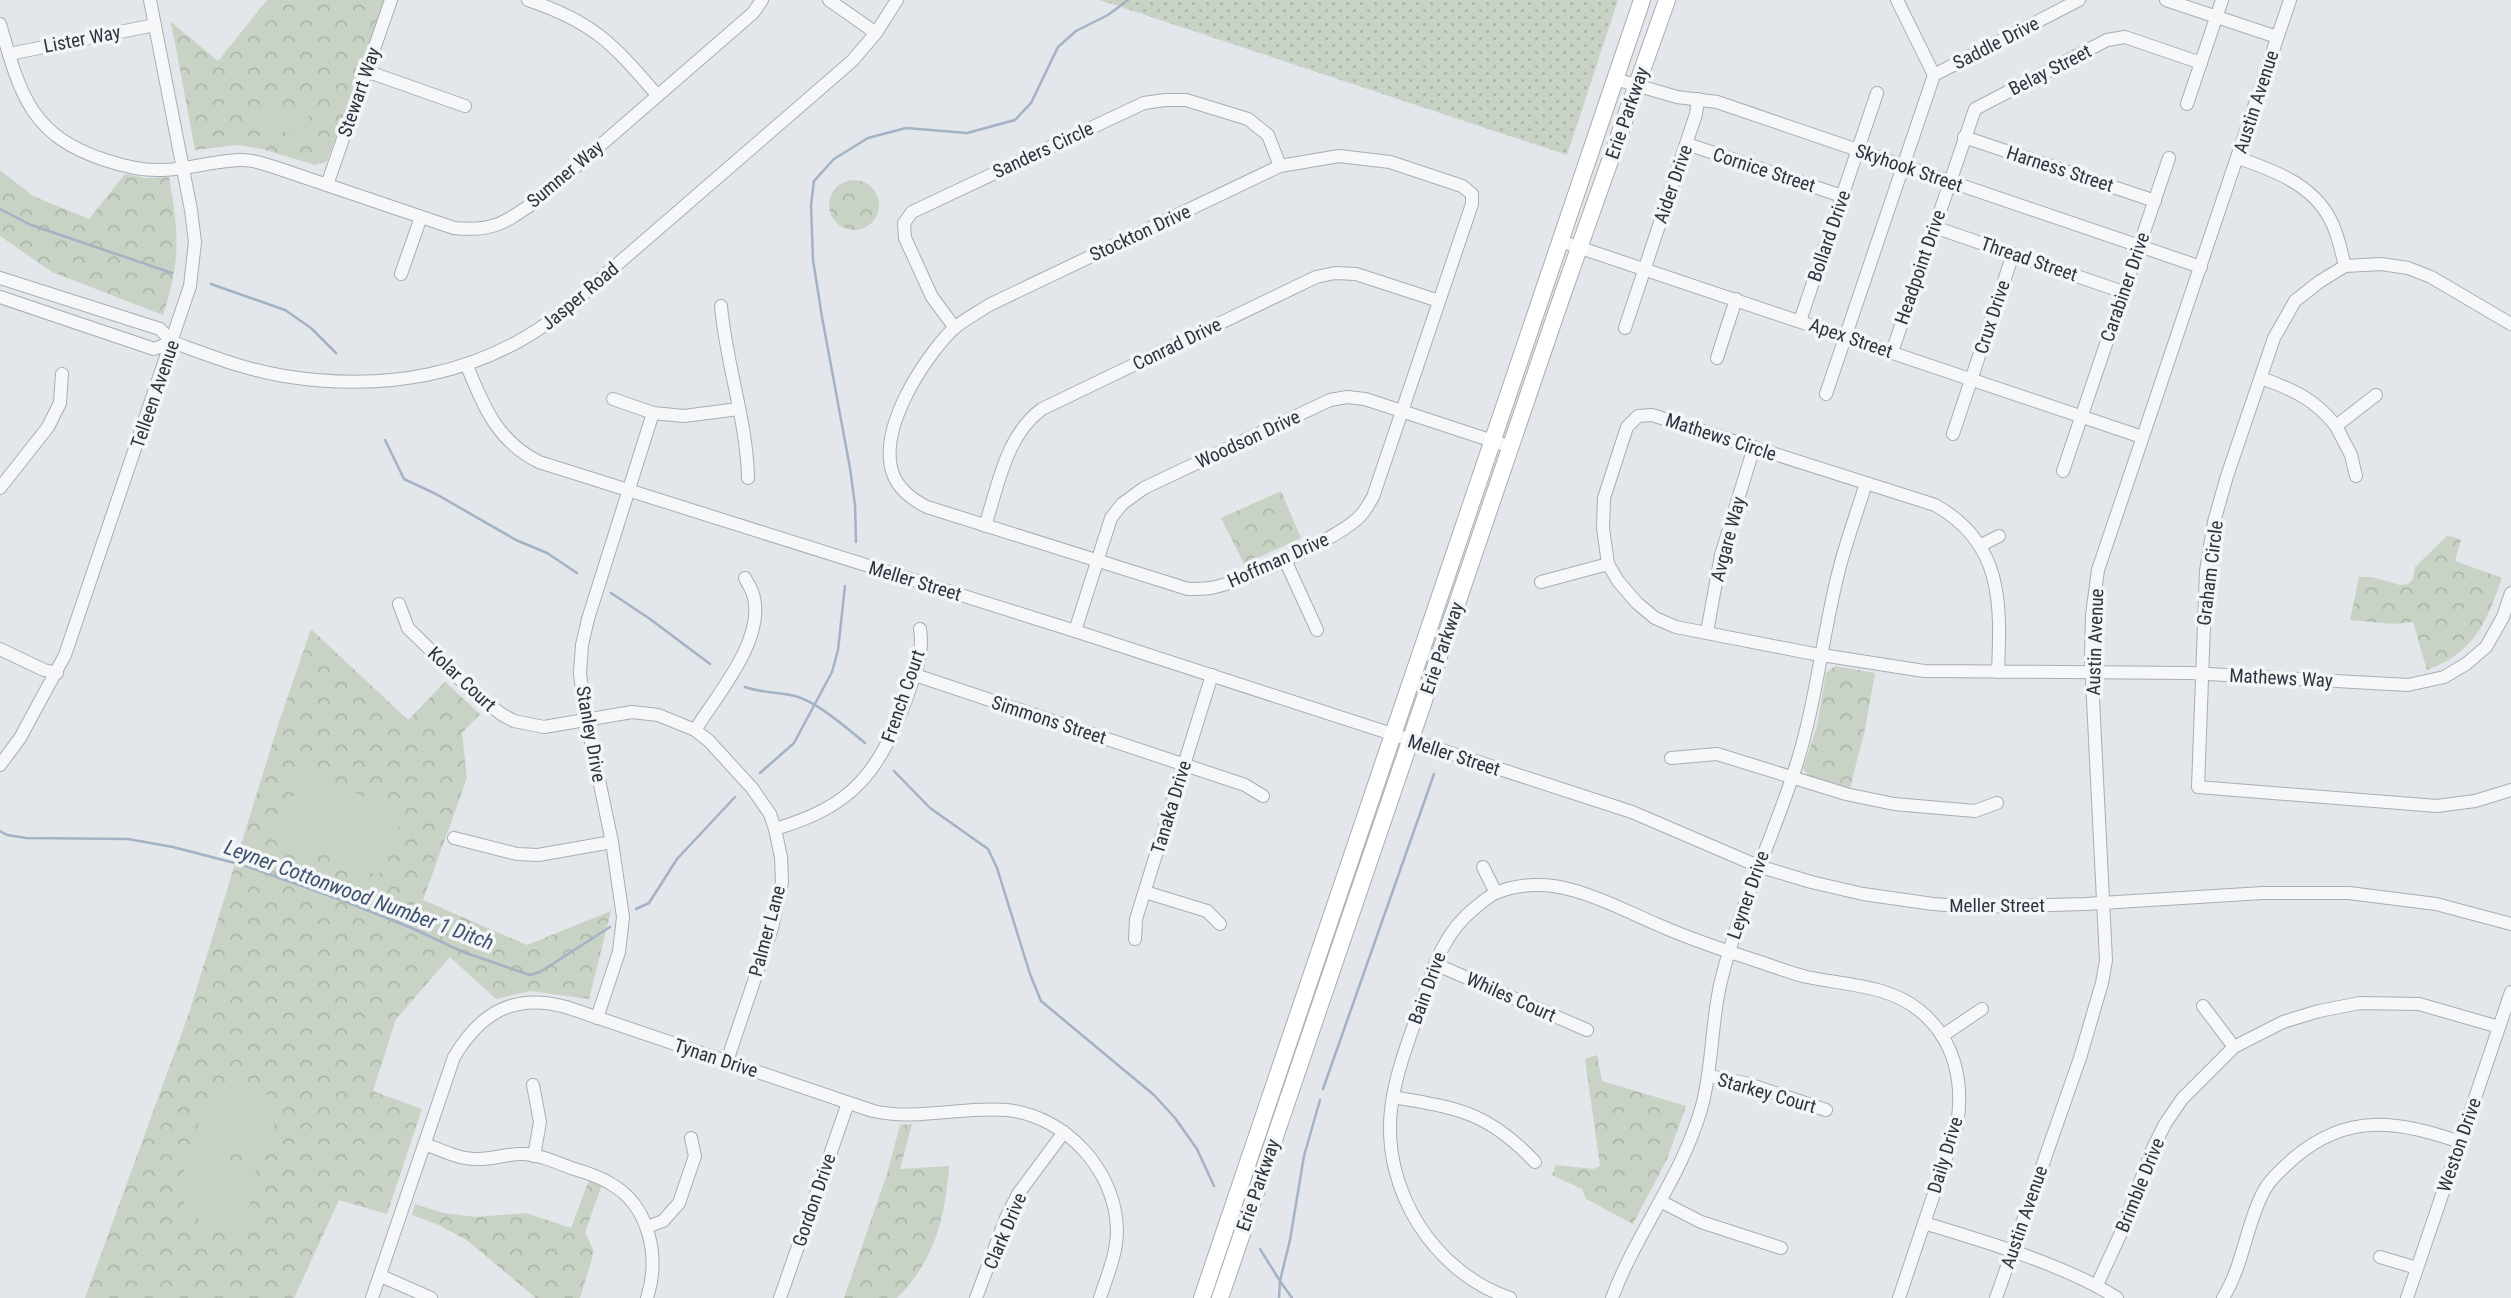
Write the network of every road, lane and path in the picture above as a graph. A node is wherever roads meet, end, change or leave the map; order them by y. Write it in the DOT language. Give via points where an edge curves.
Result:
graph roads {
  1 [pos="150,0"];
  2 [pos="391,0"];
  3 [pos="528,0"];
  4 [pos="762,0"];
  5 [pos="829,0"];
  6 [pos="897,0"];
  7 [pos="1642,0"];
  8 [pos="1667,0"];
  9 [pos="1896,0"];
  10 [pos="2079,0"];
  11 [pos="2166,0"];
  12 [pos="2222,0"];
  13 [pos="2290,0"];
  14 [pos="2216,17"];
  15 [pos="0,24"];
  16 [pos="155,25"];
  17 [pos="876,33"];
  18 [pos="2277,37"];
  19 [pos="9,54"];
  20 [pos="2201,63"];
  21 [pos="366,71"];
  22 [pos="1934,75"];
  23 [pos="1615,79"];
  24 [pos="1636,86"];
  25 [pos="1877,93"];
  26 [pos="657,95"];
  27 [pos="1698,99"];
  28 [pos="2187,104"];
  29 [pos="465,106"];
  30 [pos="1965,137"];
  31 [pos="1687,144"];
  32 [pos="1857,151"];
  33 [pos="2238,158"];
  34 [pos="2169,159"];
  35 [pos="1280,166"];
  36 [pos="182,167"];
  37 [pos="1903,167"];
  38 [pos="1949,182"];
  39 [pos="327,185"];
  40 [pos="1472,194"];
  41 [pos="1842,196"];
  42 [pos="2155,201"];
  43 [pos="421,217"];
  44 [pos="1934,227"];
  45 [pos="1560,241"];
  46 [pos="2139,246"];
  47 [pos="1579,247"];
  48 [pos="2013,254"];
  49 [pos="2345,266"];
  50 [pos="2201,267"];
  51 [pos="1645,269"];
  52 [pos="401,274"];
  53 [pos="0,278"];
  54 [pos="2123,292"];
  55 [pos="0,297"];
  56 [pos="1736,299"];
  57 [pos="1439,301"];
  58 [pos="720,306"];
  59 [pos="1800,321"];
  60 [pos="2511,324"];
  61 [pos="955,328"];
  62 [pos="1625,328"];
  63 [pos="1846,336"];
  64 [pos="172,342"];
  65 [pos="1892,352"];
  66 [pos="1717,358"];
  67 [pos="467,366"];
  68 [pos="62,374"];
  69 [pos="2261,378"];
  70 [pos="1971,379"];
  71 [pos="1826,394"];
  72 [pos="2376,395"];
  73 [pos="613,399"];
  74 [pos="738,409"];
  75 [pos="1402,411"];
  76 [pos="653,413"];
  77 [pos="2081,416"];
  78 [pos="2336,426"];
  79 [pos="1953,434"];
  80 [pos="2142,437"];
  81 [pos="1492,441"];
  82 [pos="1511,446"];
  83 [pos="1754,447"];
  84 [pos="890,456"];
  85 [pos="2063,471"];
  86 [pos="2356,476"];
  87 [pos="748,478"];
  88 [pos="1866,483"];
  89 [pos="0,488"];
  90 [pos="630,491"];
  91 [pos="985,526"];
  92 [pos="1999,536"];
  93 [pos="1981,545"];
  94 [pos="1285,560"];
  95 [pos="1096,561"];
  96 [pos="1608,564"];
  97 [pos="745,578"];
  98 [pos="1541,582"];
  99 [pos="2511,593"];
  100 [pos="399,604"];
  101 [pos="920,629"];
  102 [pos="1317,630"];
  103 [pos="1075,631"];
  104 [pos="1707,632"];
  105 [pos="0,649"];
  106 [pos="1822,655"];
  107 [pos="2091,672"];
  108 [pos="57,673"];
  109 [pos="1998,673"];
  110 [pos="2201,673"];
  111 [pos="915,675"];
  112 [pos="1212,675"];
  113 [pos="587,720"];
  114 [pos="695,730"];
  115 [pos="1392,735"];
  116 [pos="1410,741"];
  117 [pos="1671,758"];
  118 [pos="0,765"];
  119 [pos="1184,765"];
  120 [pos="1792,777"];
  121 [pos="2511,790"];
  122 [pos="1263,796"];
  123 [pos="1997,803"];
  124 [pos="775,829"];
  125 [pos="454,838"];
  126 [pos="612,842"];
  127 [pos="1758,866"];
  128 [pos="1483,867"];
  129 [pos="1145,892"];
  130 [pos="1496,893"];
  131 [pos="2104,903"];
  132 [pos="1220,924"];
  133 [pos="2511,924"];
  134 [pos="1135,939"];
  135 [pos="1729,951"];
  136 [pos="1435,964"];
  137 [pos="2511,992"];
  138 [pos="2203,1006"];
  139 [pos="1982,1009"];
  140 [pos="597,1018"];
  141 [pos="2499,1027"];
  142 [pos="1587,1030"];
  143 [pos="1942,1036"];
  144 [pos="2234,1047"];
  145 [pos="727,1061"];
  146 [pos="1709,1076"];
  147 [pos="533,1085"];
  148 [pos="1393,1097"];
  149 [pos="848,1103"];
  150 [pos="1826,1110"];
  151 [pos="1064,1132"];
  152 [pos="691,1138"];
  153 [pos="2460,1142"];
  154 [pos="425,1144"];
  155 [pos="534,1156"];
  156 [pos="1535,1162"];
  157 [pos="1662,1202"];
  158 [pos="1924,1223"];
  159 [pos="647,1227"];
  160 [pos="1781,1248"];
  161 [pos="2011,1252"];
  162 [pos="2380,1257"];
  163 [pos="2417,1268"];
  164 [pos="381,1276"];
  165 [pos="2097,1285"];
  166 [pos="372,1298"];
  167 [pos="431,1298"];
  168 [pos="647,1298"];
  169 [pos="780,1298"];
  170 [pos="976,1298"];
  171 [pos="1100,1298"];
  172 [pos="1202,1298"];
  173 [pos="1220,1298"];
  174 [pos="1510,1298"];
  175 [pos="1612,1298"];
  176 [pos="1899,1298"];
  177 [pos="1996,1298"];
  178 [pos="2116,1298"];
  179 [pos="2222,1298"];
  180 [pos="2407,1298"];
  1 -- 16 [label="street, Telleen Avenue"];
  2 -- 21 [label="street, Stewart Way"];
  3 -- 26 [label="street" via="569,15 603,37"];
  4 -- 26 [label="street, Sumner Way" via="753,13"];
  5 -- 17 [label="street"];
  6 -- 17 [label="street, Jasper Road"];
  7 -- 23 [label="main road, Erie Parkway"];
  8 -- 24 [label="main road, Erie Parkway"];
  9 -- 22 [label="street"];
  10 -- 22 [label="street, Saddle Drive"];
  11 -- 14 [label="street"];
  12 -- 14 [label="street"];
  13 -- 18 [label="street, Austin Avenue"];
  14 -- 18 [label="street"];
  14 -- 20 [label="street"];
  15 -- 19 [label="street, Sumner Way"];
  16 -- 19 [label="street, Lister Way"];
  16 -- 36 [label="street, Telleen Avenue"];
  17 -- 67 [label="street, Jasper Road" via="822,88 539,331"];
  18 -- 33 [label="street, Austin Avenue"];
  19 -- 36 [label="street, Sumner Way" via="36,117 59,139 83,153 136,168"];
  20 -- 28 [label="street"];
  20 -- 30 [label="street, Belay Street" via="2125,37 2107,40 1975,108"];
  21 -- 29 [label="street"];
  21 -- 39 [label="street, Stewart Way"];
  22 -- 37 [label="street, Saddle Drive"];
  23 -- 24 [label="street, Skyhook Street"];
  23 -- 45 [label="main road, Erie Parkway"];
  24 -- 27 [label="street, Skyhook Street"];
  24 -- 47 [label="main road, Erie Parkway"];
  25 -- 32 [label="street, Bollard Drive"];
  26 -- 43 [label="street, Sumner Way" via="535,202 504,223 477,231"];
  27 -- 31 [label="street, Aider Drive"];
  27 -- 32 [label="street, Skyhook Street"];
  30 -- 38 [label="street, Belay Street"];
  30 -- 42 [label="street, Harness Street"];
  31 -- 41 [label="street, Cornice Street"];
  31 -- 51 [label="street, Aider Drive"];
  32 -- 37 [label="street, Skyhook Street"];
  32 -- 41 [label="street, Bollard Drive"];
  33 -- 49 [label="street" via="2286,176 2312,196 2330,219"];
  33 -- 50 [label="street, Austin Avenue"];
  34 -- 42 [label="street, Carabiner Drive"];
  35 -- 40 [label="street, Stockton Drive" via="1354,156 1401,165 1462,186"];
  35 -- 61 [label="street, Stockton Drive" via="989,305"];
  35 -- 61 [label="street, Sanders Circle" via="1268,135 1248,119 1200,104 1164,100 1132,108 912,212 904,223 905,238 932,297"];
  36 -- 39 [label="street, Sumner Way" via="245,160"];
  36 -- 64 [label="street, Telleen Avenue" via="195,242 194,264"];
  37 -- 38 [label="street, Skyhook Street"];
  37 -- 63 [label="street, Saddle Drive"];
  38 -- 44 [label="street, Headpoint Drive"];
  38 -- 46 [label="street, Skyhook Street"];
  39 -- 43 [label="street, Sumner Way"];
  40 -- 57 [label="street, Hoffman Drive"];
  41 -- 59 [label="street, Bollard Drive"];
  42 -- 46 [label="street, Carabiner Drive"];
  43 -- 52 [label="street"];
  44 -- 48 [label="street, Thread Street"];
  44 -- 65 [label="street, Headpoint Drive"];
  45 -- 47 [label="street, Apex Street"];
  45 -- 81 [label="main road, Erie Parkway"];
  46 -- 50 [label="street, Skyhook Street"];
  46 -- 54 [label="street, Carabiner Drive"];
  47 -- 51 [label="street, Apex Street"];
  47 -- 82 [label="main road, Erie Parkway"];
  48 -- 54 [label="street, Thread Street"];
  48 -- 70 [label="street, Crux Drive"];
  49 -- 60 [label="street, Graham Circle" via="2408,268"];
  49 -- 69 [label="street, Graham Circle" via="2295,301 2274,338"];
  50 -- 80 [label="street, Austin Avenue"];
  51 -- 56 [label="street, Apex Street"];
  51 -- 62 [label="street, Aider Drive"];
  53 -- 64 [label="street" via="160,329"];
  54 -- 77 [label="street, Carabiner Drive"];
  55 -- 64 [label="street" via="154,349"];
  56 -- 59 [label="street, Apex Street"];
  56 -- 66 [label="street"];
  57 -- 75 [label="street, Hoffman Drive"];
  57 -- 91 [label="street, Conrad Drive" via="1356,274 1316,277 1042,409 1012,444"];
  58 -- 74 [label="street"];
  59 -- 63 [label="street, Apex Street"];
  61 -- 84 [label="street, Stockton Drive" via="913,381 894,428"];
  63 -- 65 [label="street, Apex Street"];
  63 -- 71 [label="street, Saddle Drive"];
  64 -- 67 [label="street, Jasper Road" via="283,376 336,382 380,381"];
  64 -- 108 [label="street, Telleen Avenue"];
  65 -- 70 [label="street, Apex Street"];
  67 -- 90 [label="street, Meller Street" via="485,410 507,441 522,453"];
  68 -- 89 [label="street" via="60,403 48,427"];
  69 -- 78 [label="street" via="2311,400"];
  69 -- 110 [label="street, Graham Circle" via="2214,522 2206,571"];
  70 -- 77 [label="street, Apex Street"];
  70 -- 79 [label="street, Crux Drive"];
  72 -- 78 [label="street"];
  73 -- 76 [label="street"];
  74 -- 76 [label="street" via="684,416"];
  74 -- 87 [label="street"];
  75 -- 81 [label="street, Woodson Drive"];
  75 -- 94 [label="street, Hoffman Drive" via="1373,497 1361,515 1344,530"];
  75 -- 95 [label="street, Woodson Drive" via="1365,399 1330,400 1144,488 1111,518"];
  76 -- 90 [label="street, Stanley Drive"];
  77 -- 80 [label="street, Apex Street"];
  77 -- 85 [label="street, Carabiner Drive"];
  78 -- 86 [label="street"];
  80 -- 107 [label="street, Austin Avenue" via="2098,570"];
  81 -- 82 [label="street, Woodson Drive"];
  81 -- 115 [label="main road, Erie Parkway"];
  82 -- 116 [label="main road, Erie Parkway"];
  83 -- 88 [label="street, Mathews Circle"];
  83 -- 96 [label="street, Mathews Circle" via="1652,415 1638,416 1627,427 1604,498"];
  83 -- 104 [label="street, Avgare Way" via="1721,555"];
  84 -- 91 [label="street, Hoffman Drive" via="900,487 911,497"];
  88 -- 93 [label="street, Mathews Circle" via="1935,505 1951,514"];
  88 -- 106 [label="street, Leyner Drive" via="1838,573"];
  90 -- 103 [label="street, Meller Street"];
  90 -- 113 [label="street, Stanley Drive" via="582,645 580,673"];
  91 -- 95 [label="street, Hoffman Drive"];
  92 -- 93 [label="street"];
  93 -- 109 [label="street, Mathews Circle" via="1998,595"];
  94 -- 95 [label="street, Hoffman Drive" via="1209,589 1188,589"];
  94 -- 102 [label="street"];
  95 -- 103 [label="street, Woodson Drive"];
  96 -- 98 [label="street"];
  96 -- 104 [label="street, Mathews Circle" via="1637,603 1655,618"];
  97 -- 114 [label="street" via="754,597 751,637"];
  99 -- 110 [label="street, Mathews Way" via="2486,647 2444,677 2408,685"];
  100 -- 113 [label="street, Kolar Court" via="408,628 500,714 544,727"];
  101 -- 111 [label="street, French Court" via="923,647"];
  103 -- 112 [label="street, Meller Street"];
  104 -- 106 [label="street, Mathews Circle"];
  105 -- 108 [label="street"];
  106 -- 109 [label="street, Mathews Circle" via="1924,671"];
  106 -- 120 [label="street, Leyner Drive"];
  107 -- 109 [label="street, Mathews Circle"];
  107 -- 110 [label="street, Mathews Way"];
  107 -- 131 [label="street, Austin Avenue"];
  108 -- 118 [label="street, Telleen Avenue"];
  110 -- 121 [label="street, Graham Circle" via="2199,786 2437,806"];
  111 -- 119 [label="street, Simmons Street"];
  111 -- 124 [label="street, French Court" via="888,745 869,773 829,808"];
  112 -- 115 [label="street, Meller Street"];
  112 -- 119 [label="street, Tanaka Drive"];
  113 -- 114 [label="street, Palmer Lane" via="632,712 658,715"];
  113 -- 126 [label="street, Stanley Drive"];
  114 -- 124 [label="street, Palmer Lane" via="752,788"];
  115 -- 116 [label="street, Meller Street"];
  115 -- 172 [label="main road, Erie Parkway"];
  116 -- 127 [label="street, Meller Street" via="1632,811"];
  116 -- 173 [label="main road, Erie Parkway"];
  117 -- 120 [label="street" via="1717,754"];
  119 -- 122 [label="street, Simmons Street" via="1245,785"];
  119 -- 129 [label="street, Tanaka Drive"];
  120 -- 123 [label="street" via="1846,794 1906,805 1975,811"];
  120 -- 127 [label="street, Leyner Drive"];
  124 -- 145 [label="street, Palmer Lane" via="781,857 779,904"];
  125 -- 126 [label="street" via="528,855"];
  126 -- 140 [label="street, Stanley Drive" via="622,932"];
  127 -- 131 [label="street, Meller Street" via="1863,894 1933,904"];
  127 -- 135 [label="street, Leyner Drive"];
  128 -- 130 [label="street"];
  129 -- 132 [label="street" via="1208,911"];
  129 -- 134 [label="street, Tanaka Drive"];
  130 -- 135 [label="street, Bain Drive" via="1522,886 1572,889"];
  130 -- 136 [label="street, Bain Drive" via="1454,928"];
  131 -- 133 [label="street, Meller Street" via="2263,893 2349,893 2436,904"];
  131 -- 161 [label="street, Austin Avenue" via="2102,983"];
  135 -- 143 [label="street, Daily Drive" via="1805,976 1896,996 1930,1020"];
  135 -- 146 [label="street, Leyner Drive" via="1720,984"];
  136 -- 142 [label="street, Whiles Court"];
  136 -- 148 [label="street, Bain Drive"];
  137 -- 141 [label="street, Weston Drive"];
  138 -- 144 [label="street"];
  139 -- 143 [label="street"];
  140 -- 145 [label="street, Tynan Drive"];
  140 -- 154 [label="street, Tynan Drive" via="537,1002 496,1011 478,1024 454,1057"];
  141 -- 144 [label="street, Brimble Drive" via="2419,1004 2360,1003 2283,1022"];
  141 -- 153 [label="street, Weston Drive"];
  143 -- 158 [label="street, Daily Drive" via="1953,1056 1961,1103"];
  144 -- 165 [label="street, Brimble Drive" via="2182,1099 2165,1125"];
  145 -- 149 [label="street, Tynan Drive"];
  146 -- 150 [label="street, Starkey Court"];
  146 -- 157 [label="street, Leyner Drive" via="1688,1148"];
  147 -- 155 [label="street" via="540,1122"];
  148 -- 156 [label="street" via="1476,1115"];
  148 -- 174 [label="street, Bain Drive" via="1391,1159 1419,1226 1444,1258 1472,1280"];
  149 -- 151 [label="street, Tynan Drive" via="888,1114 1006,1110 1044,1119"];
  149 -- 169 [label="street, Gordon Drive"];
  151 -- 170 [label="street, Clark Drive" via="1018,1194"];
  151 -- 171 [label="street, Tynan Drive" via="1097,1165 1114,1206 1115,1250"];
  152 -- 159 [label="street" via="695,1156 679,1203 663,1221"];
  153 -- 163 [label="street, Weston Drive"];
  153 -- 179 [label="street" via="2391,1124 2338,1131 2311,1144 2266,1188"];
  154 -- 155 [label="street" via="475,1159"];
  154 -- 164 [label="street, Tynan Drive"];
  155 -- 159 [label="street" via="613,1184"];
  157 -- 160 [label="street" via="1701,1222"];
  157 -- 175 [label="street, Leyner Drive"];
  158 -- 161 [label="street"];
  158 -- 176 [label="street, Daily Drive"];
  159 -- 168 [label="street" via="653,1260"];
  161 -- 165 [label="street"];
  161 -- 177 [label="street, Austin Avenue"];
  162 -- 163 [label="street"];
  163 -- 180 [label="street, Weston Drive"];
  164 -- 166 [label="street, Tynan Drive"];
  164 -- 167 [label="street"];
  165 -- 178 [label="street"];
}
